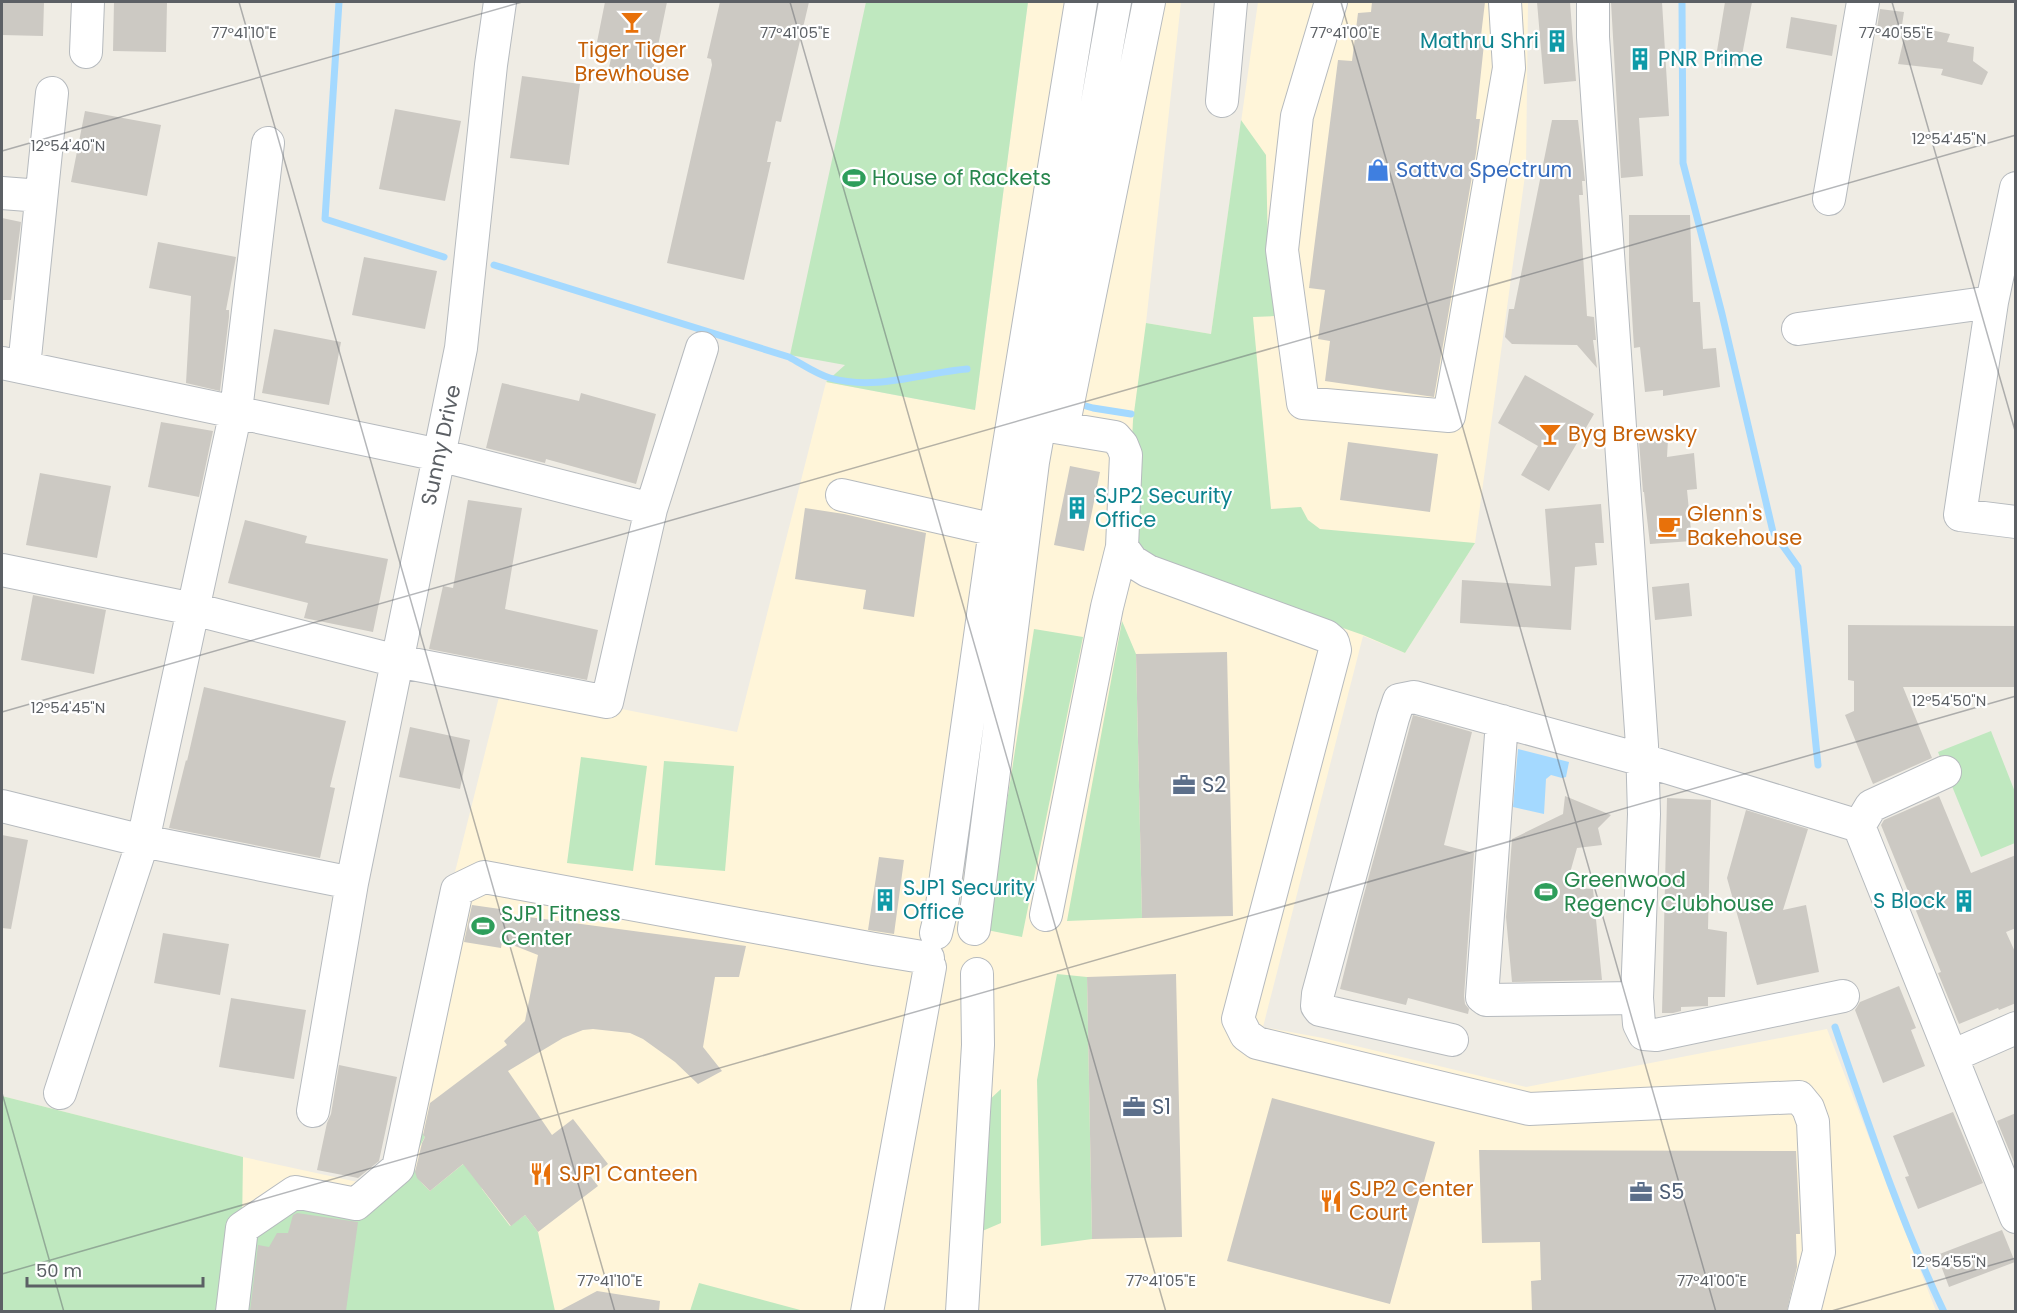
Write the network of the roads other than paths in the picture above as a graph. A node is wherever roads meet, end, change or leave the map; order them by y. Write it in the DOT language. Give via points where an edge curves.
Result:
graph roads {
  1 [pos="88,2"];
  2 [pos="500,2"];
  3 [pos="1081,2"];
  4 [pos="1115,2"];
  5 [pos="1149,2"];
  6 [pos="1231,2"];
  7 [pos="1331,2"];
  8 [pos="1505,2"];
  9 [pos="1593,2"];
  10 [pos="1863,2"];
  11 [pos="86,52"];
  12 [pos="52,93"];
  13 [pos="1222,101"];
  14 [pos="268,143"];
  15 [pos="1057,151"];
  16 [pos="1087,161"];
  17 [pos="2016,188"];
  18 [pos="2,193"];
  19 [pos="41,196"];
  20 [pos="1829,200"];
  21 [pos="1992,302"];
  22 [pos="1798,329"];
  23 [pos="702,348"];
  24 [pos="13,365"];
  25 [pos="236,411"];
  26 [pos="1039,424"];
  27 [pos="439,455"];
  28 [pos="842,495"];
  29 [pos="651,508"];
  30 [pos="2016,522"];
  31 [pos="995,530"];
  32 [pos="1122,547"];
  33 [pos="2,570"];
  34 [pos="193,609"];
  35 [pos="397,661"];
  36 [pos="1502,721"];
  37 [pos="1643,752"];
  38 [pos="1946,772"];
  39 [pos="2,806"];
  40 [pos="1859,826"];
  41 [pos="143,842"];
  42 [pos="352,883"];
  43 [pos="1046,915"];
  44 [pos="974,929"];
  45 [pos="931,952"];
  46 [pos="977,974"];
  47 [pos="1843,996"];
  48 [pos="1636,998"];
  49 [pos="2016,1028"];
  50 [pos="1452,1040"];
  51 [pos="1952,1056"];
  52 [pos="60,1093"];
  53 [pos="313,1111"];
  54 [pos="2013,1205"];
  55 [pos="232,1311"];
  56 [pos="867,1311"];
  57 [pos="962,1311"];
  58 [pos="1804,1311"];
  1 -- 11 [label="street"];
  2 -- 27 [label="street, Sunny Drive" via="461,348"];
  3 -- 15 [label="street"];
  4 -- 16 [label="street"];
  5 -- 26 [label="street"];
  6 -- 13 [label="street"];
  7 -- 8 [label="street" via="1297,116 1282,250 1303,403 1449,416 1509,68"];
  9 -- 37 [label="street"];
  10 -- 20 [label="street"];
  12 -- 19 [label="street"];
  14 -- 25 [label="street"];
  15 -- 16 [label="street"];
  15 -- 26 [label="street"];
  16 -- 26 [label="street"];
  17 -- 21 [label="street"];
  18 -- 19 [label="street"];
  19 -- 24 [label="street"];
  21 -- 22 [label="street"];
  21 -- 30 [label="street" via="1960,515"];
  23 -- 29 [label="street"];
  24 -- 25 [label="street"];
  25 -- 27 [label="street"];
  25 -- 34 [label="street"];
  26 -- 31 [label="street"];
  26 -- 32 [label="street" via="1115,437 1122,445 1126,455"];
  26 -- 44 [label="street"];
  27 -- 29 [label="street"];
  27 -- 35 [label="street, Sunny Drive"];
  28 -- 31 [label="street"];
  29 -- 35 [label="street" via="607,702"];
  31 -- 45 [label="street" via="941,912"];
  32 -- 43 [label="street"];
  32 -- 58 [label="street" via="1132,561 1148,571 1326,636 1333,642 1335,650 1238,1019 1246,1035 1257,1043 1529,1109 1799,1097 1813,1122 1819,1252"];
  33 -- 34 [label="street"];
  34 -- 35 [label="street"];
  34 -- 41 [label="street"];
  35 -- 42 [label="street, Sunny Drive"];
  36 -- 37 [label="street"];
  36 -- 48 [label="street" via="1482,997"];
  36 -- 50 [label="street" via="1414,697 1399,700 1318,994 1320,1010"];
  37 -- 40 [label="street"];
  37 -- 48 [label="street"];
  38 -- 40 [label="street" via="1871,806"];
  39 -- 41 [label="street"];
  40 -- 51 [label="street"];
  41 -- 42 [label="street"];
  41 -- 52 [label="street"];
  42 -- 53 [label="street, Sunny Drive"];
  44 -- 45 [label="street" via="954,924 944,927"];
  44 -- 46 [label="street" via="981,937 986,956"];
  45 -- 46 [label="street" via="943,979 969,980"];
  45 -- 55 [label="street" via="874,950 484,877 457,890 398,1168 356,1204 295,1192 242,1228"];
  45 -- 56 [label="street"];
  46 -- 57 [label="street" via="978,1045"];
  47 -- 48 [label="street" via="1656,1035 1644,1034"];
  49 -- 51 [label="street"];
  51 -- 54 [label="street"];
}
